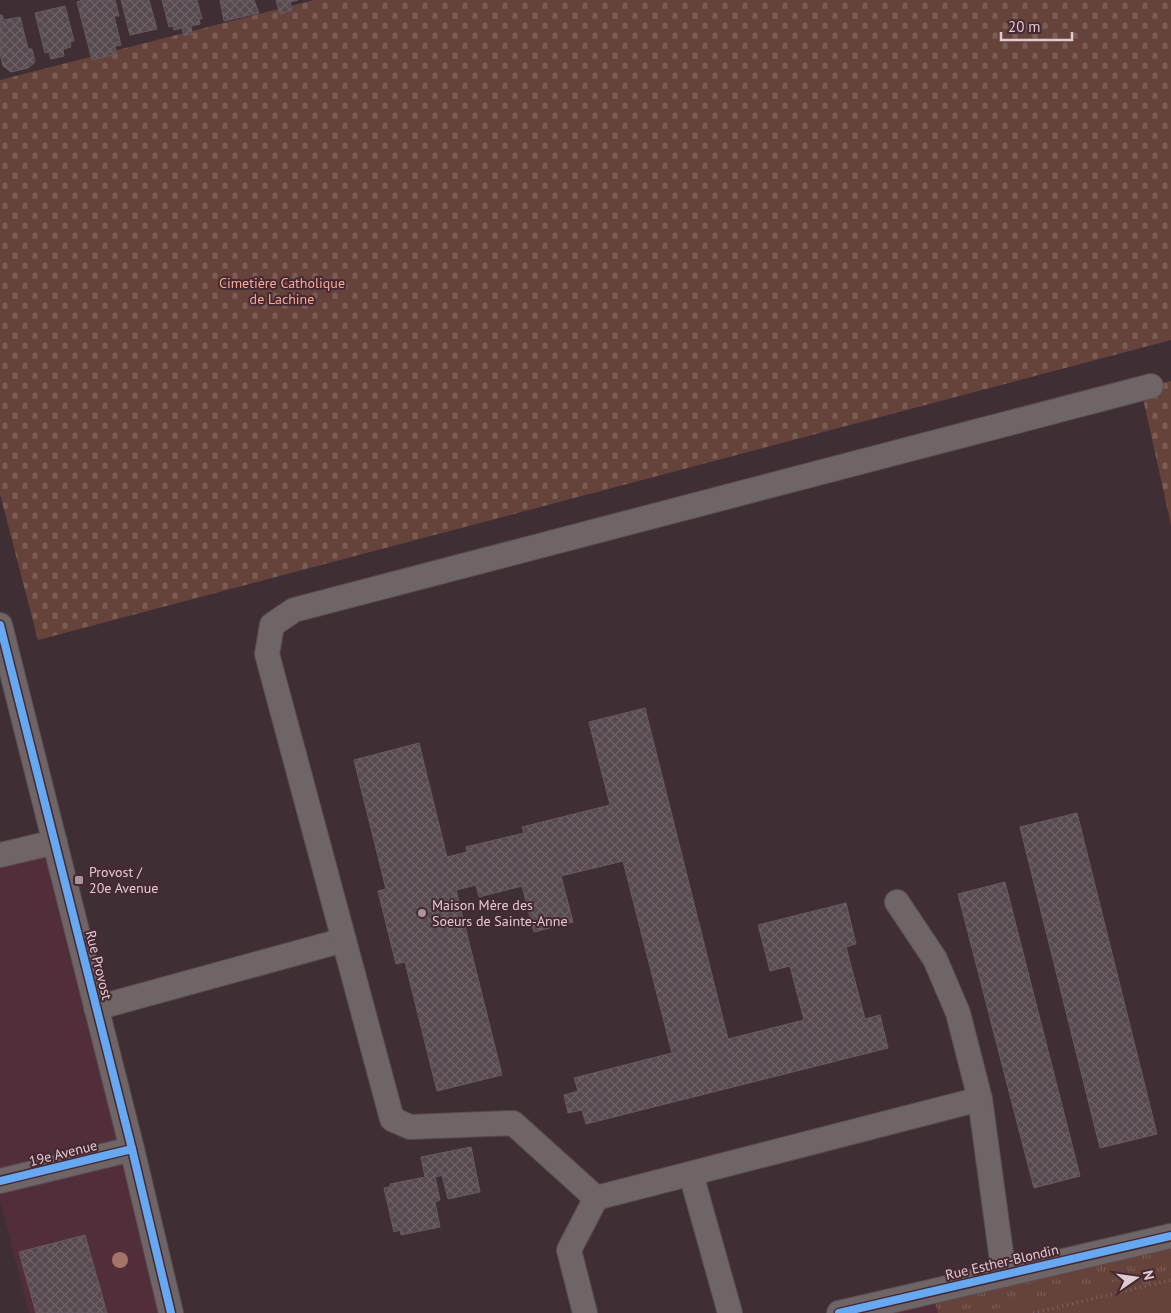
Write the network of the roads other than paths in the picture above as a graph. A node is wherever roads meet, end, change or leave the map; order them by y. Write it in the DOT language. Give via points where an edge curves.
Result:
graph roads {
  1 [pos="1151,386"];
  2 [pos="0,625"];
  3 [pos="55,842"];
  4 [pos="0,855"];
  5 [pos="897,902"];
  6 [pos="344,940"];
  7 [pos="96,1008"];
  8 [pos="980,1099"];
  9 [pos="132,1149"];
  10 [pos="691,1174"];
  11 [pos="0,1181"];
  12 [pos="596,1198"];
  13 [pos="1171,1236"];
  14 [pos="1004,1275"];
  15 [pos="170,1313"];
  16 [pos="585,1313"];
  17 [pos="730,1313"];
  18 [pos="838,1313"];
  1 -- 6 [label="street" via="294,610 272,625 267,654"];
  2 -- 3 [label="street, Rue Provost"];
  3 -- 4 [label="street"];
  3 -- 7 [label="street, Rue Provost"];
  5 -- 8 [label="street" via="934,959 958,1013"];
  6 -- 7 [label="street"];
  6 -- 12 [label="street" via="392,1119 410,1127 513,1123"];
  7 -- 9 [label="street, Rue Provost"];
  8 -- 10 [label="street"];
  8 -- 14 [label="street"];
  9 -- 11 [label="street, 19e Avenue"];
  9 -- 15 [label="street, Rue Provost"];
  10 -- 12 [label="street"];
  10 -- 17 [label="street"];
  12 -- 16 [label="street" via="569,1250"];
  13 -- 14 [label="street, Rue Esther-Blondin"];
  14 -- 18 [label="street, Rue Esther-Blondin"];
}
